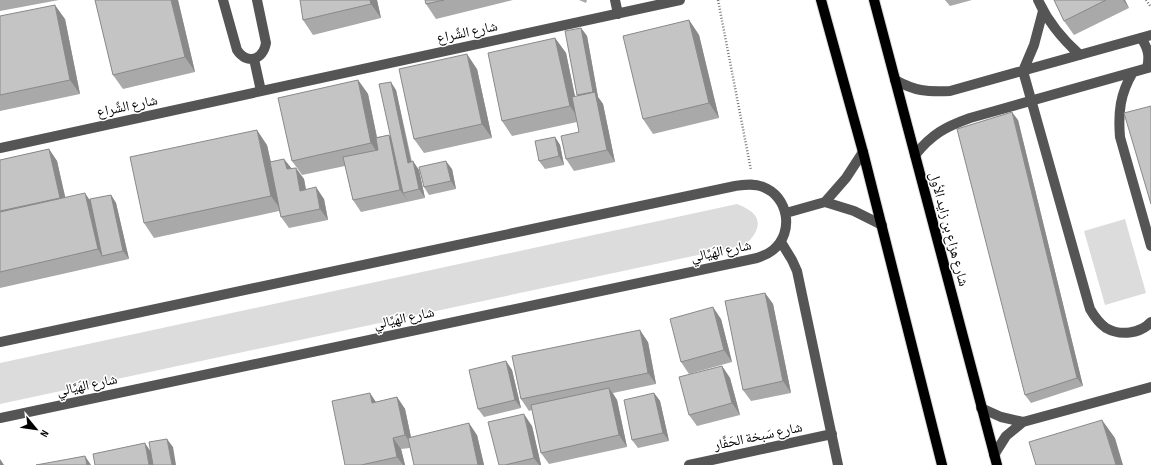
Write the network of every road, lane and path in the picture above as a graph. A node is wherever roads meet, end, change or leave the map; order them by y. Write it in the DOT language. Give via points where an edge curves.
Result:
graph roads {
  1 [pos="223,0"];
  2 [pos="258,0"];
  3 [pos="615,0"];
  4 [pos="680,0"];
  5 [pos="718,0"];
  6 [pos="821,0"];
  7 [pos="874,0"];
  8 [pos="1038,0"];
  9 [pos="1146,0"];
  10 [pos="1151,7"];
  11 [pos="1043,11"];
  12 [pos="618,14"];
  13 [pos="1151,35"];
  14 [pos="1141,38"];
  15 [pos="1080,55"];
  16 [pos="254,58"];
  17 [pos="1149,68"];
  18 [pos="1023,71"];
  19 [pos="1133,72"];
  20 [pos="895,80"];
  21 [pos="261,91"];
  22 [pos="1032,101"];
  23 [pos="0,148"];
  24 [pos="863,152"];
  25 [pos="915,155"];
  26 [pos="753,184"];
  27 [pos="825,202"];
  28 [pos="786,213"];
  29 [pos="882,225"];
  30 [pos="781,242"];
  31 [pos="1151,246"];
  32 [pos="1151,322"];
  33 [pos="0,342"];
  34 [pos="1151,387"];
  35 [pos="981,408"];
  36 [pos="0,418"];
  37 [pos="1023,422"];
  38 [pos="832,434"];
  39 [pos="994,455"];
  40 [pos="689,465"];
  41 [pos="838,465"];
  42 [pos="942,465"];
  43 [pos="997,465"];
  1 -- 16 [label="street" via="237,50 244,58"];
  2 -- 16 [label="street" via="266,43 262,53"];
  3 -- 12 [label="street"];
  4 -- 12 [label="street, شارع الشِّراع"];
  5 -- 26 [label="path"];
  6 -- 24 [label="main road"];
  7 -- 20 [label="main road, شارع هزاع بن زايد الأول"];
  8 -- 11 [label="street"];
  9 -- 10 [label="path"];
  11 -- 15 [label="street" via="1060,36"];
  11 -- 18 [label="street" via="1034,45"];
  12 -- 21 [label="street, شارع الشِّراع"];
  13 -- 14 [label="street"];
  14 -- 15 [label="street"];
  14 -- 17 [label="street" via="1148,49"];
  15 -- 18 [label="street"];
  16 -- 21 [label="street"];
  17 -- 19 [label="street"];
  18 -- 20 [label="street" via="950,91 921,90"];
  18 -- 22 [label="street"];
  19 -- 22 [label="street"];
  19 -- 31 [label="street" via="1122,96 1120,137"];
  20 -- 25 [label="main road, شارع هزاع بن زايد الأول"];
  21 -- 23 [label="street, شارع الشِّراع"];
  22 -- 25 [label="street" via="970,118 942,130 931,137"];
  22 -- 32 [label="street" via="1094,316 1106,328 1123,333 1140,330"];
  24 -- 27 [label="street" via="846,178"];
  24 -- 29 [label="main road"];
  25 -- 35 [label="main road, شارع هزاع بن زايد الأول"];
  26 -- 28 [label="street" via="771,191 778,197"];
  26 -- 33 [label="street"];
  27 -- 28 [label="street"];
  27 -- 29 [label="street" via="854,211"];
  28 -- 30 [label="street" via="787,223"];
  29 -- 42 [label="main road"];
  30 -- 36 [label="street, شارع الهَيَّالي" via="757,258"];
  30 -- 38 [label="street" via="797,271"];
  34 -- 37 [label="street"];
  35 -- 37 [label="street" via="1001,417"];
  35 -- 39 [label="main road, شارع هزاع بن زايد الأول"];
  37 -- 39 [label="street" via="1006,436"];
  38 -- 40 [label="street, شارع سَبخة الحَفَّار"];
  38 -- 41 [label="street"];
  39 -- 43 [label="main road, شارع هزاع بن زايد الأول"];
}
